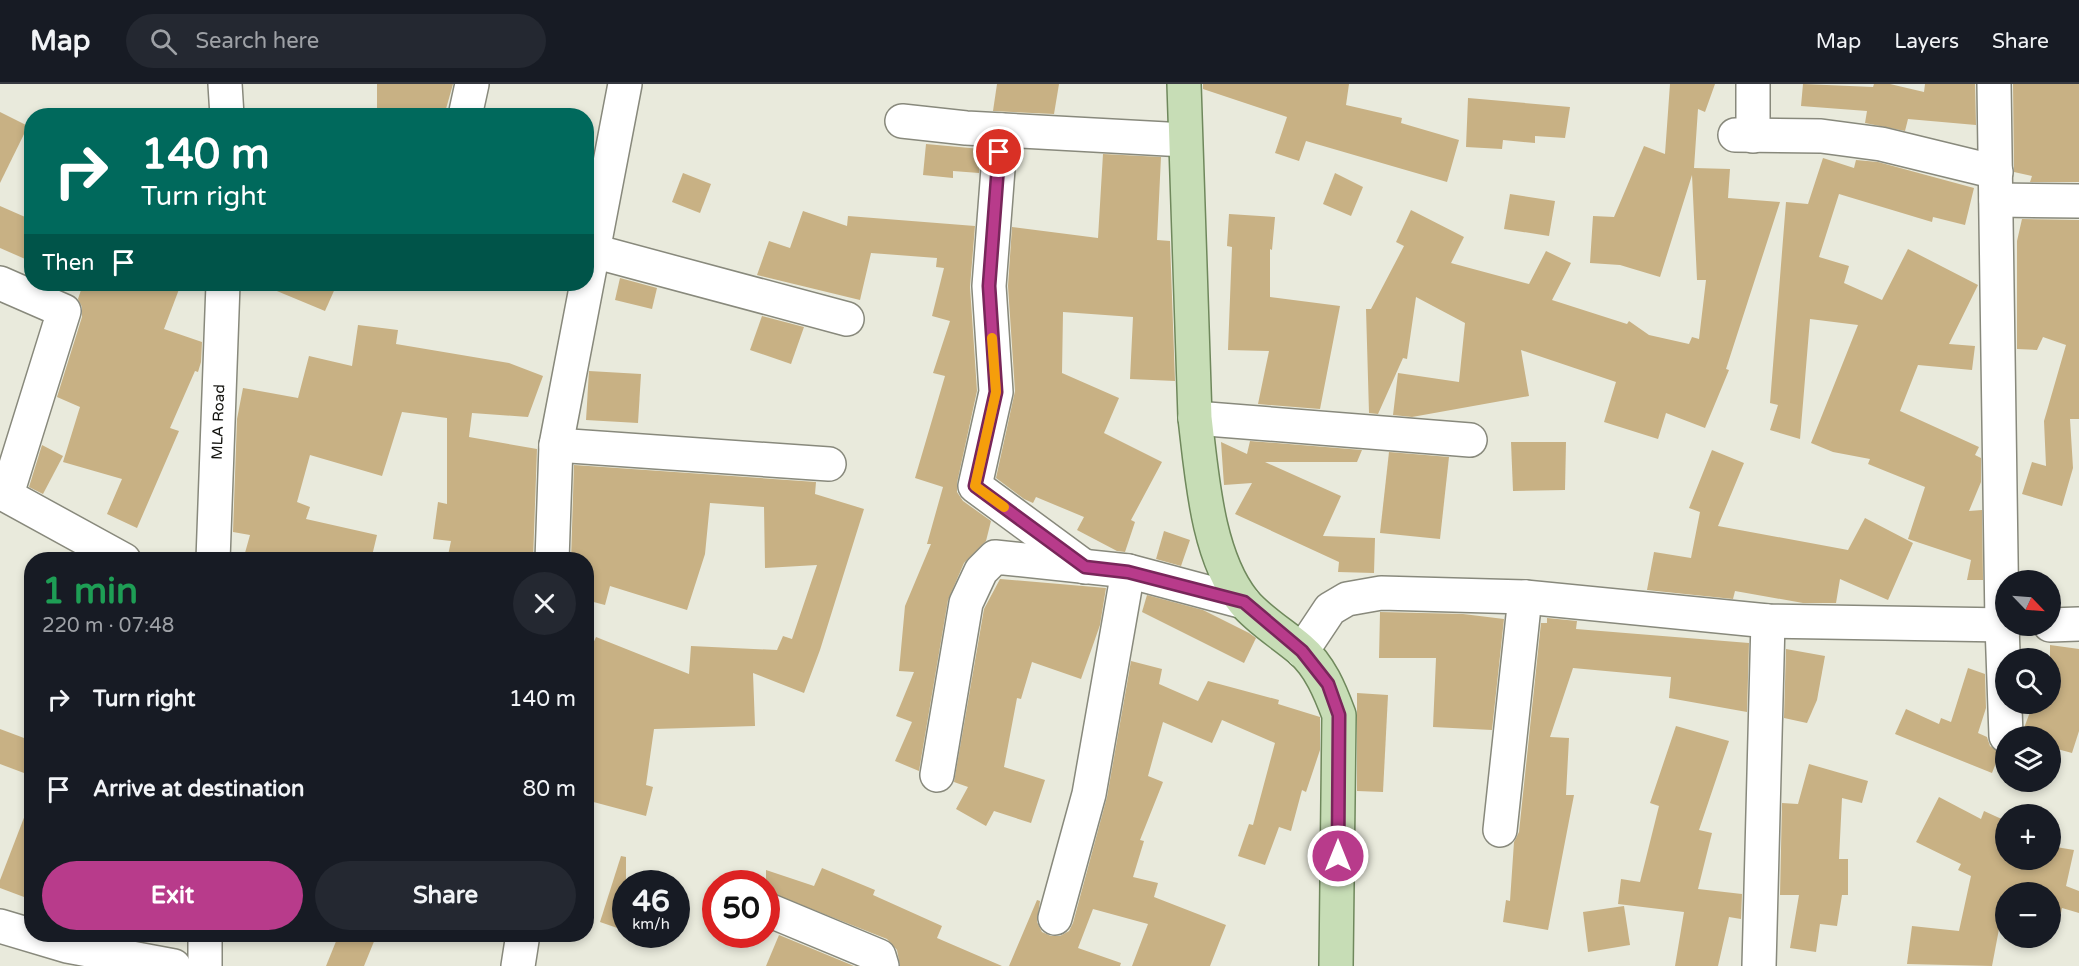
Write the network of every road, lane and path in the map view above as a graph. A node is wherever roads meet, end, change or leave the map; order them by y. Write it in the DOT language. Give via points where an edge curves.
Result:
graph roads {
  1 [pos="225,84"];
  2 [pos="472,84"];
  3 [pos="625,84"];
  4 [pos="1184,84"];
  5 [pos="1753,84"];
  6 [pos="1995,84"];
  7 [pos="226,108"];
  8 [pos="467,108"];
  9 [pos="902,121"];
  10 [pos="1001,130"];
  11 [pos="1185,140"];
  12 [pos="1996,186"];
  13 [pos="2079,201"];
  14 [pos="594,231"];
  15 [pos="594,251"];
  16 [pos="0,283"];
  17 [pos="223,291"];
  18 [pos="583,291"];
  19 [pos="847,319"];
  20 [pos="1195,418"];
  21 [pos="1470,440"];
  22 [pos="556,445"];
  23 [pos="829,464"];
  24 [pos="3,493"];
  25 [pos="110,552"];
  26 [pos="213,552"];
  27 [pos="552,552"];
  28 [pos="1085,567"];
  29 [pos="2002,570"];
  30 [pos="1128,572"];
  31 [pos="1525,597"];
  32 [pos="1244,602"];
  33 [pos="1768,621"];
  34 [pos="2079,624"];
  35 [pos="1995,625"];
  36 [pos="2061,625"];
  37 [pos="2003,636"];
  38 [pos="1302,651"];
  39 [pos="2006,726"];
  40 [pos="937,775"];
  41 [pos="1500,830"];
  42 [pos="780,915"];
  43 [pos="1055,918"];
  44 [pos="0,927"];
  45 [pos="24,934"];
  46 [pos="53,942"];
  47 [pos="205,942"];
  48 [pos="522,942"];
  49 [pos="174,966"];
  50 [pos="205,966"];
  51 [pos="518,966"];
  52 [pos="882,966"];
  53 [pos="1336,966"];
  54 [pos="1759,966"];
  1 -- 7 [label="street"];
  2 -- 8 [label="street"];
  3 -- 14 [label="street"];
  4 -- 11 [label="main road"];
  5 -- 12 [label="street" via="1744,135 1821,136 1881,144"];
  6 -- 12 [label="street"];
  9 -- 10 [label="street"];
  10 -- 11 [label="street"];
  10 -- 28 [label="street" via="989,286 996,392 975,486"];
  11 -- 20 [label="main road"];
  12 -- 13 [label="street"];
  12 -- 29 [label="street"];
  15 -- 19 [label="street"];
  16 -- 24 [label="street" via="64,311"];
  17 -- 26 [label="street, MLA Road"];
  18 -- 22 [label="street"];
  20 -- 21 [label="street"];
  20 -- 32 [label="main road" via="1216,545 1224,571"];
  22 -- 23 [label="street"];
  22 -- 27 [label="street"];
  24 -- 25 [label="street"];
  28 -- 30 [label="street"];
  28 -- 40 [label="street" via="995,557 981,571 966,603"];
  30 -- 32 [label="street"];
  30 -- 43 [label="street" via="1089,794"];
  31 -- 33 [label="street"];
  31 -- 38 [label="street" via="1381,593 1347,599 1330,609"];
  31 -- 41 [label="street"];
  32 -- 38 [label="main road"];
  33 -- 35 [label="street"];
  33 -- 54 [label="street"];
  34 -- 36 [label="street"];
  37 -- 39 [label="street"];
  38 -- 53 [label="main road" via="1328,684 1339,715"];
  42 -- 52 [label="street" via="879,956"];
  44 -- 45 [label="street"];
  46 -- 49 [label="street"];
  47 -- 50 [label="street"];
  48 -- 51 [label="street"];
}
